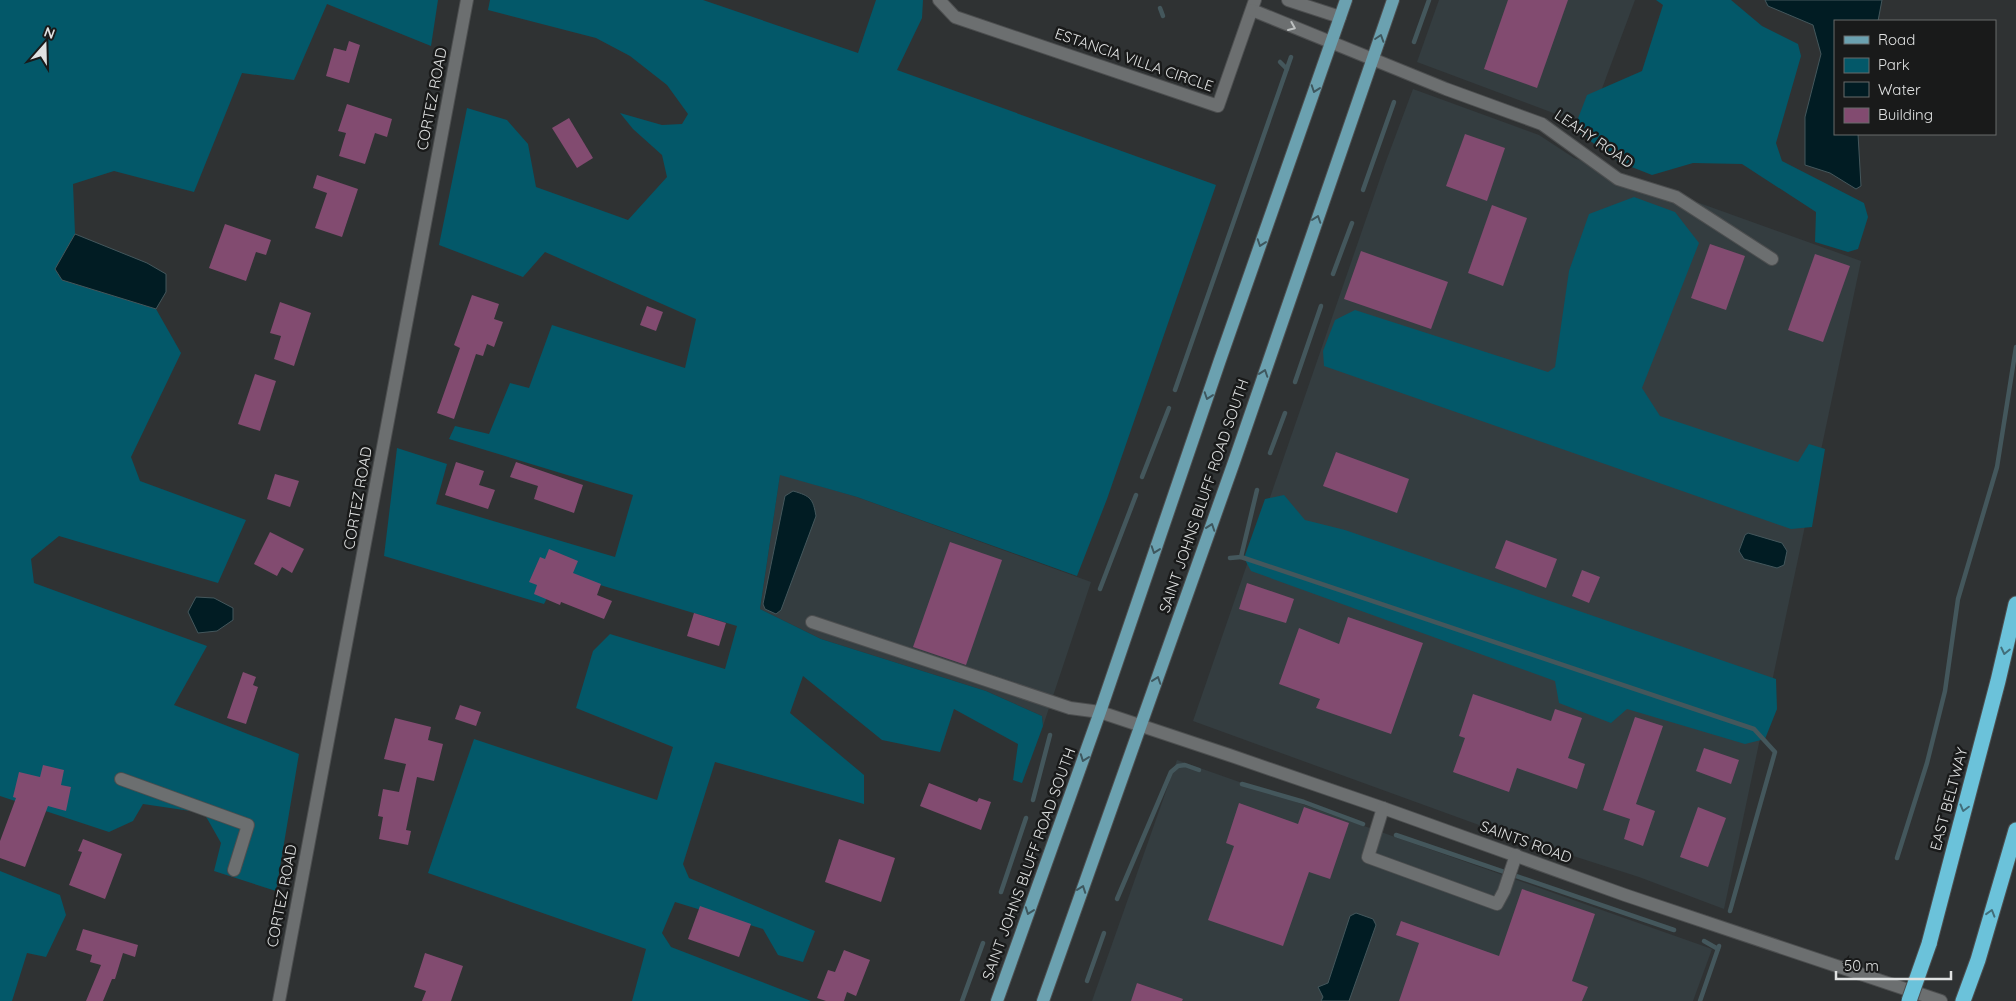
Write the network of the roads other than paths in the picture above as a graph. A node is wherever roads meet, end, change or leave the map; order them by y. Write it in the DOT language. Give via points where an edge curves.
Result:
graph roads {
  1 [pos="467,0"];
  2 [pos="939,0"];
  3 [pos="1288,0"];
  4 [pos="1346,0"];
  5 [pos="1393,0"];
  6 [pos="1254,5"];
  7 [pos="1340,17"];
  8 [pos="1331,43"];
  9 [pos="1373,60"];
  10 [pos="1772,259"];
  11 [pos="2016,604"];
  12 [pos="812,622"];
  13 [pos="1100,712"];
  14 [pos="1140,726"];
  15 [pos="121,780"];
  16 [pos="1382,808"];
  17 [pos="2016,830"];
  18 [pos="1516,855"];
  19 [pos="234,870"];
  20 [pos="279,1001"];
  21 [pos="997,1001"];
  22 [pos="1042,1001"];
  23 [pos="1909,1001"];
  24 [pos="1941,1001"];
  25 [pos="1963,1001"];
  1 -- 20 [label="street, CORTEZ ROAD"];
  2 -- 6 [label="street, ESTANCIA VILLA CIRCLE" via="954,17 1218,106"];
  3 -- 7 [label="street"];
  4 -- 7 [label="main road, SAINT JOHNS BLUFF ROAD SOUTH"];
  9 -- 5 [label="main road, SAINT JOHNS BLUFF ROAD SOUTH, one-way"];
  6 -- 8 [label="street, LEAHY ROAD, one-way"];
  7 -- 8 [label="main road, SAINT JOHNS BLUFF ROAD SOUTH"];
  8 -- 9 [label="street, LEAHY ROAD"];
  8 -- 13 [label="main road, SAINT JOHNS BLUFF ROAD SOUTH, one-way"];
  9 -- 10 [label="street, LEAHY ROAD" via="1542,124 1618,180 1676,197"];
  14 -- 9 [label="main road, SAINT JOHNS BLUFF ROAD SOUTH, one-way"];
  11 -- 23 [label="highway, EAST BELTWAY, one-way, bridge" via="1929,944"];
  12 -- 13 [label="street, SAINTS ROAD" via="1070,708"];
  13 -- 14 [label="street, SAINTS ROAD"];
  13 -- 21 [label="main road, SAINT JOHNS BLUFF ROAD SOUTH, one-way"];
  14 -- 16 [label="street, SAINTS ROAD"];
  22 -- 14 [label="main road, SAINT JOHNS BLUFF ROAD SOUTH, one-way"];
  15 -- 19 [label="street" via="248,824"];
  16 -- 18 [label="street, SAINTS ROAD"];
  16 -- 18 [label="street" via="1368,857 1497,904"];
  25 -- 17 [label="highway, one-way"];
  18 -- 24 [label="street, SAINTS ROAD"];
}
